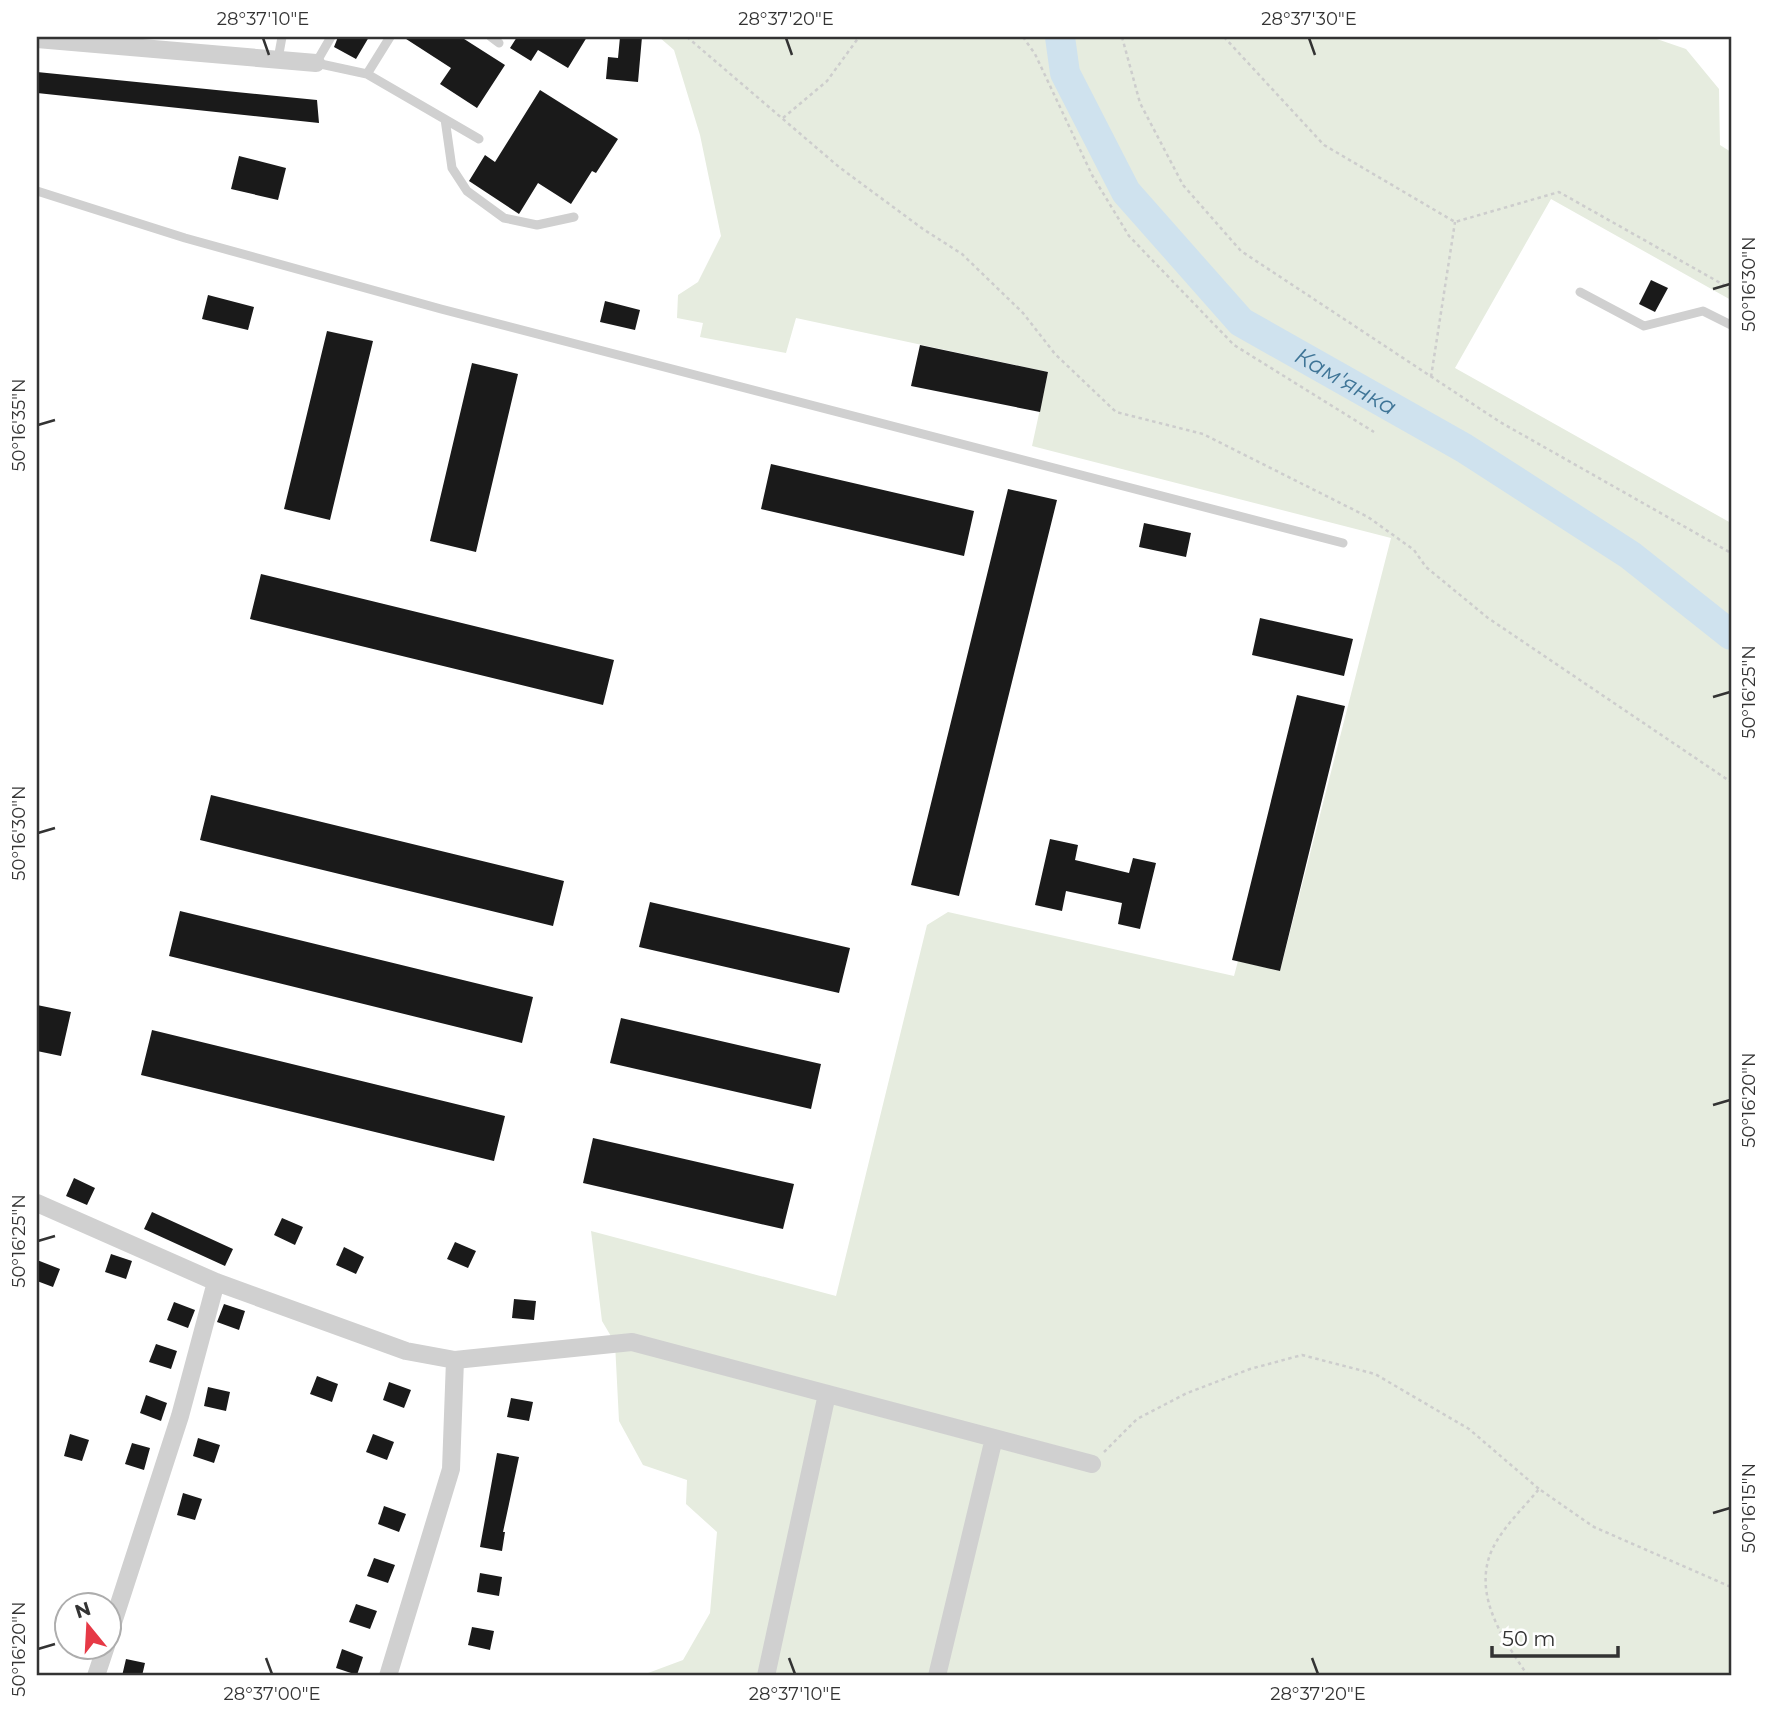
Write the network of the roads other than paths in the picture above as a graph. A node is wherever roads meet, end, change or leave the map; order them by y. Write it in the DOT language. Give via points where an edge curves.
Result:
graph roads {
  1 [pos="282,37"];
  2 [pos="331,37"];
  3 [pos="390,37"];
  4 [pos="37,39"];
  5 [pos="59,39"];
  6 [pos="278,59"];
  7 [pos="316,63"];
  8 [pos="367,74"];
  9 [pos="445,119"];
  10 [pos="479,139"];
  11 [pos="37,191"];
  12 [pos="574,217"];
  13 [pos="1580,292"];
  14 [pos="1731,325"];
  15 [pos="1343,543"];
  16 [pos="37,1202"];
  17 [pos="216,1282"];
  18 [pos="455,1360"];
  19 [pos="827,1394"];
  20 [pos="994,1438"];
  21 [pos="1092,1464"];
  22 [pos="122,1595"];
  23 [pos="388,1676"];
  24 [pos="766,1676"];
  25 [pos="937,1676"];
  1 -- 6 [label="lane"];
  2 -- 7 [label="lane"];
  3 -- 8 [label="lane"];
  4 -- 5 [label="street"];
  5 -- 6 [label="street"];
  6 -- 7 [label="street"];
  7 -- 8 [label="lane"];
  8 -- 9 [label="lane"];
  9 -- 10 [label="lane"];
  9 -- 12 [label="lane" via="452,168 467,191 504,218 537,225"];
  11 -- 15 [label="lane" via="186,239 441,309"];
  13 -- 14 [label="lane" via="1644,327 1703,311"];
  16 -- 17 [label="street"];
  17 -- 18 [label="street" via="406,1351"];
  17 -- 22 [label="street" via="180,1416"];
  18 -- 19 [label="street" via="632,1342"];
  18 -- 23 [label="street" via="451,1469"];
  19 -- 20 [label="street"];
  19 -- 24 [label="street"];
  20 -- 21 [label="street"];
  20 -- 25 [label="street"];
}
